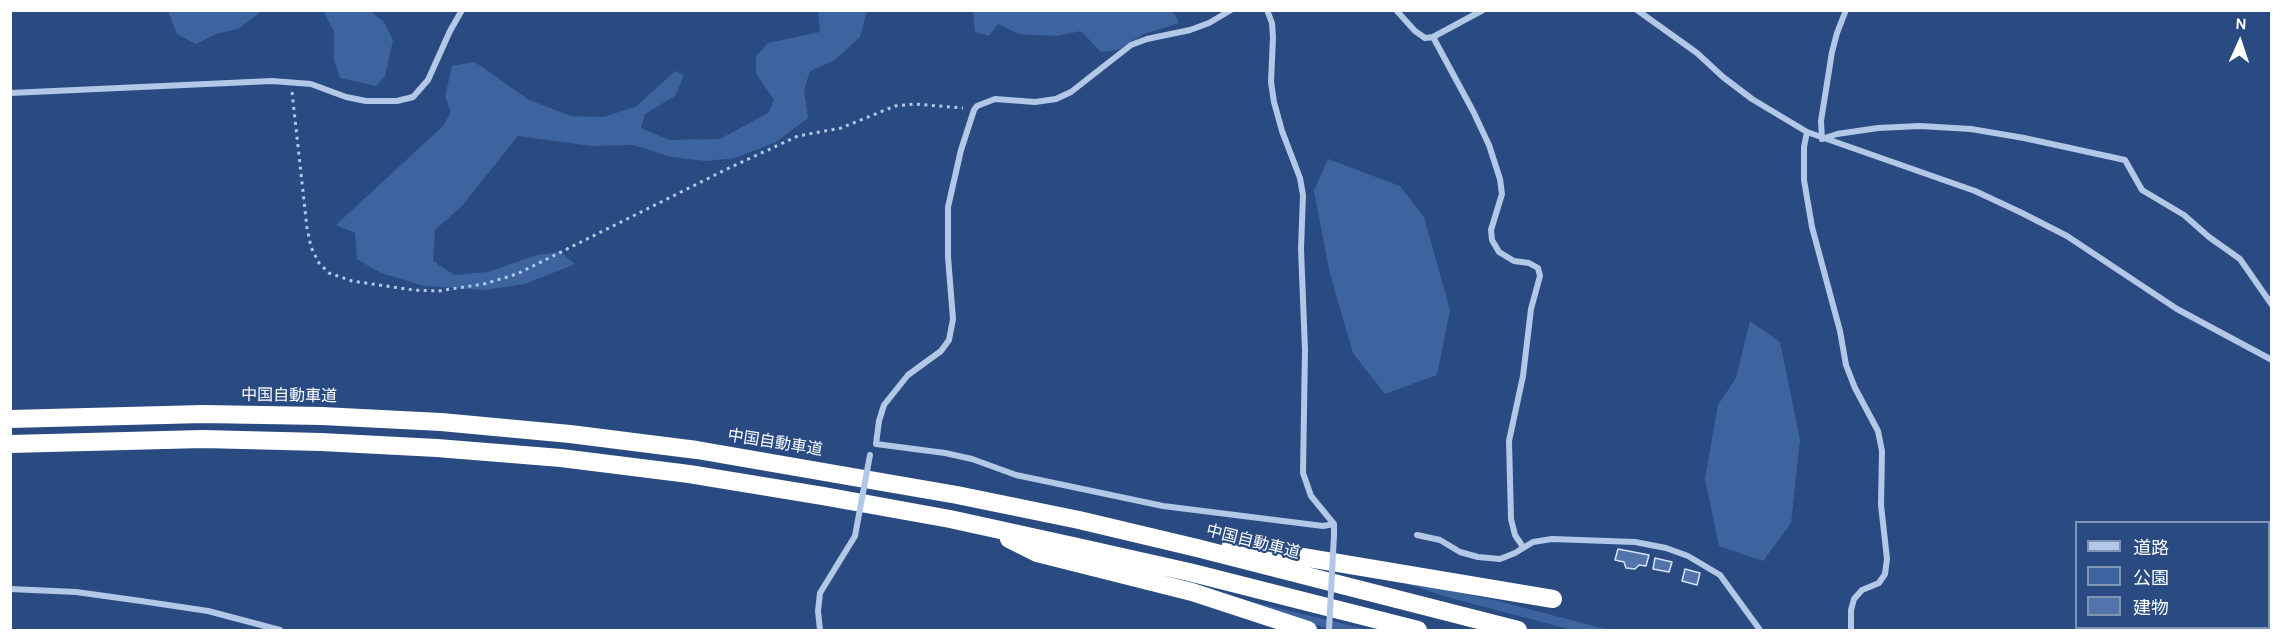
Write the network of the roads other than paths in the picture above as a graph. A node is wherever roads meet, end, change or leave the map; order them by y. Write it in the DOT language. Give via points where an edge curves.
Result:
graph roads {
  1 [pos="462,10"];
  2 [pos="1230,10"];
  3 [pos="1267,10"];
  4 [pos="1396,10"];
  5 [pos="1483,10"];
  6 [pos="1637,10"];
  7 [pos="1846,10"];
  8 [pos="1433,38"];
  9 [pos="10,93"];
  10 [pos="1807,132"];
  11 [pos="1822,139"];
  12 [pos="2271,305"];
  13 [pos="2271,360"];
  14 [pos="10,419"];
  15 [pos="10,444"];
  16 [pos="876,444"];
  17 [pos="1079,520"];
  18 [pos="1334,524"];
  19 [pos="985,527"];
  20 [pos="1418,535"];
  21 [pos="1523,547"];
  22 [pos="10,590"];
  23 [pos="1553,599"];
  24 [pos="279,630"];
  25 [pos="820,630"];
  26 [pos="1308,630"];
  27 [pos="1329,630"];
  28 [pos="1418,630"];
  29 [pos="1518,630"];
  30 [pos="1760,630"];
  31 [pos="1851,630"];
  1 -- 9 [label="street" via="428,80 413,97 397,101 366,101 292,81"];
  2 -- 16 [label="street" via="1190,30 1131,45 1071,92 1056,99 995,99 974,110 948,207 953,319 949,340 941,351 908,375 884,405"];
  3 -- 18 [label="street" via="1272,30 1274,102 1303,195 1303,473 1311,496"];
  4 -- 8 [label="street" via="1415,32"];
  5 -- 8 [label="street"];
  6 -- 10 [label="street" via="1752,99"];
  7 -- 11 [label="street" via="1832,52 1821,121"];
  8 -- 21 [label="street" via="1473,111 1500,179 1502,194 1491,230 1492,240 1499,252 1538,268 1540,276 1509,441 1511,519"];
  10 -- 11 [label="street"];
  10 -- 31 [label="street" via="1804,180 1812,227 1846,365 1878,431 1882,451 1885,574 1879,583 1862,590 1854,599"];
  11 -- 12 [label="street" via="1878,128 1951,128 2024,138 2125,160 2142,190 2184,215 2240,259"];
  11 -- 13 [label="street" via="1975,191 2020,212 2067,236 2177,309"];
  14 -- 17 [label="highway, 中国自動車道" via="203,414 322,416 488,426 697,450"];
  15 -- 19 [label="highway" via="203,439 448,449 689,474"];
  16 -- 18 [label="street" via="945,453 1016,475 1163,506 1323,526"];
  16 -- 25 [label="street, bridge" via="870,454 855,536 820,593"];
  17 -- 23 [label="highway"];
  17 -- 29 [label="highway, 中国自動車道"];
  18 -- 27 [label="street, bridge"];
  19 -- 26 [label="highway" via="1037,553 1192,592"];
  19 -- 28 [label="highway" via="1189,572"];
  20 -- 21 [label="street" via="1478,557 1500,559"];
  21 -- 30 [label="street" via="1552,539 1635,542 1666,548 1720,575"];
  22 -- 24 [label="street" via="76,592 141,601 208,611"];
}
